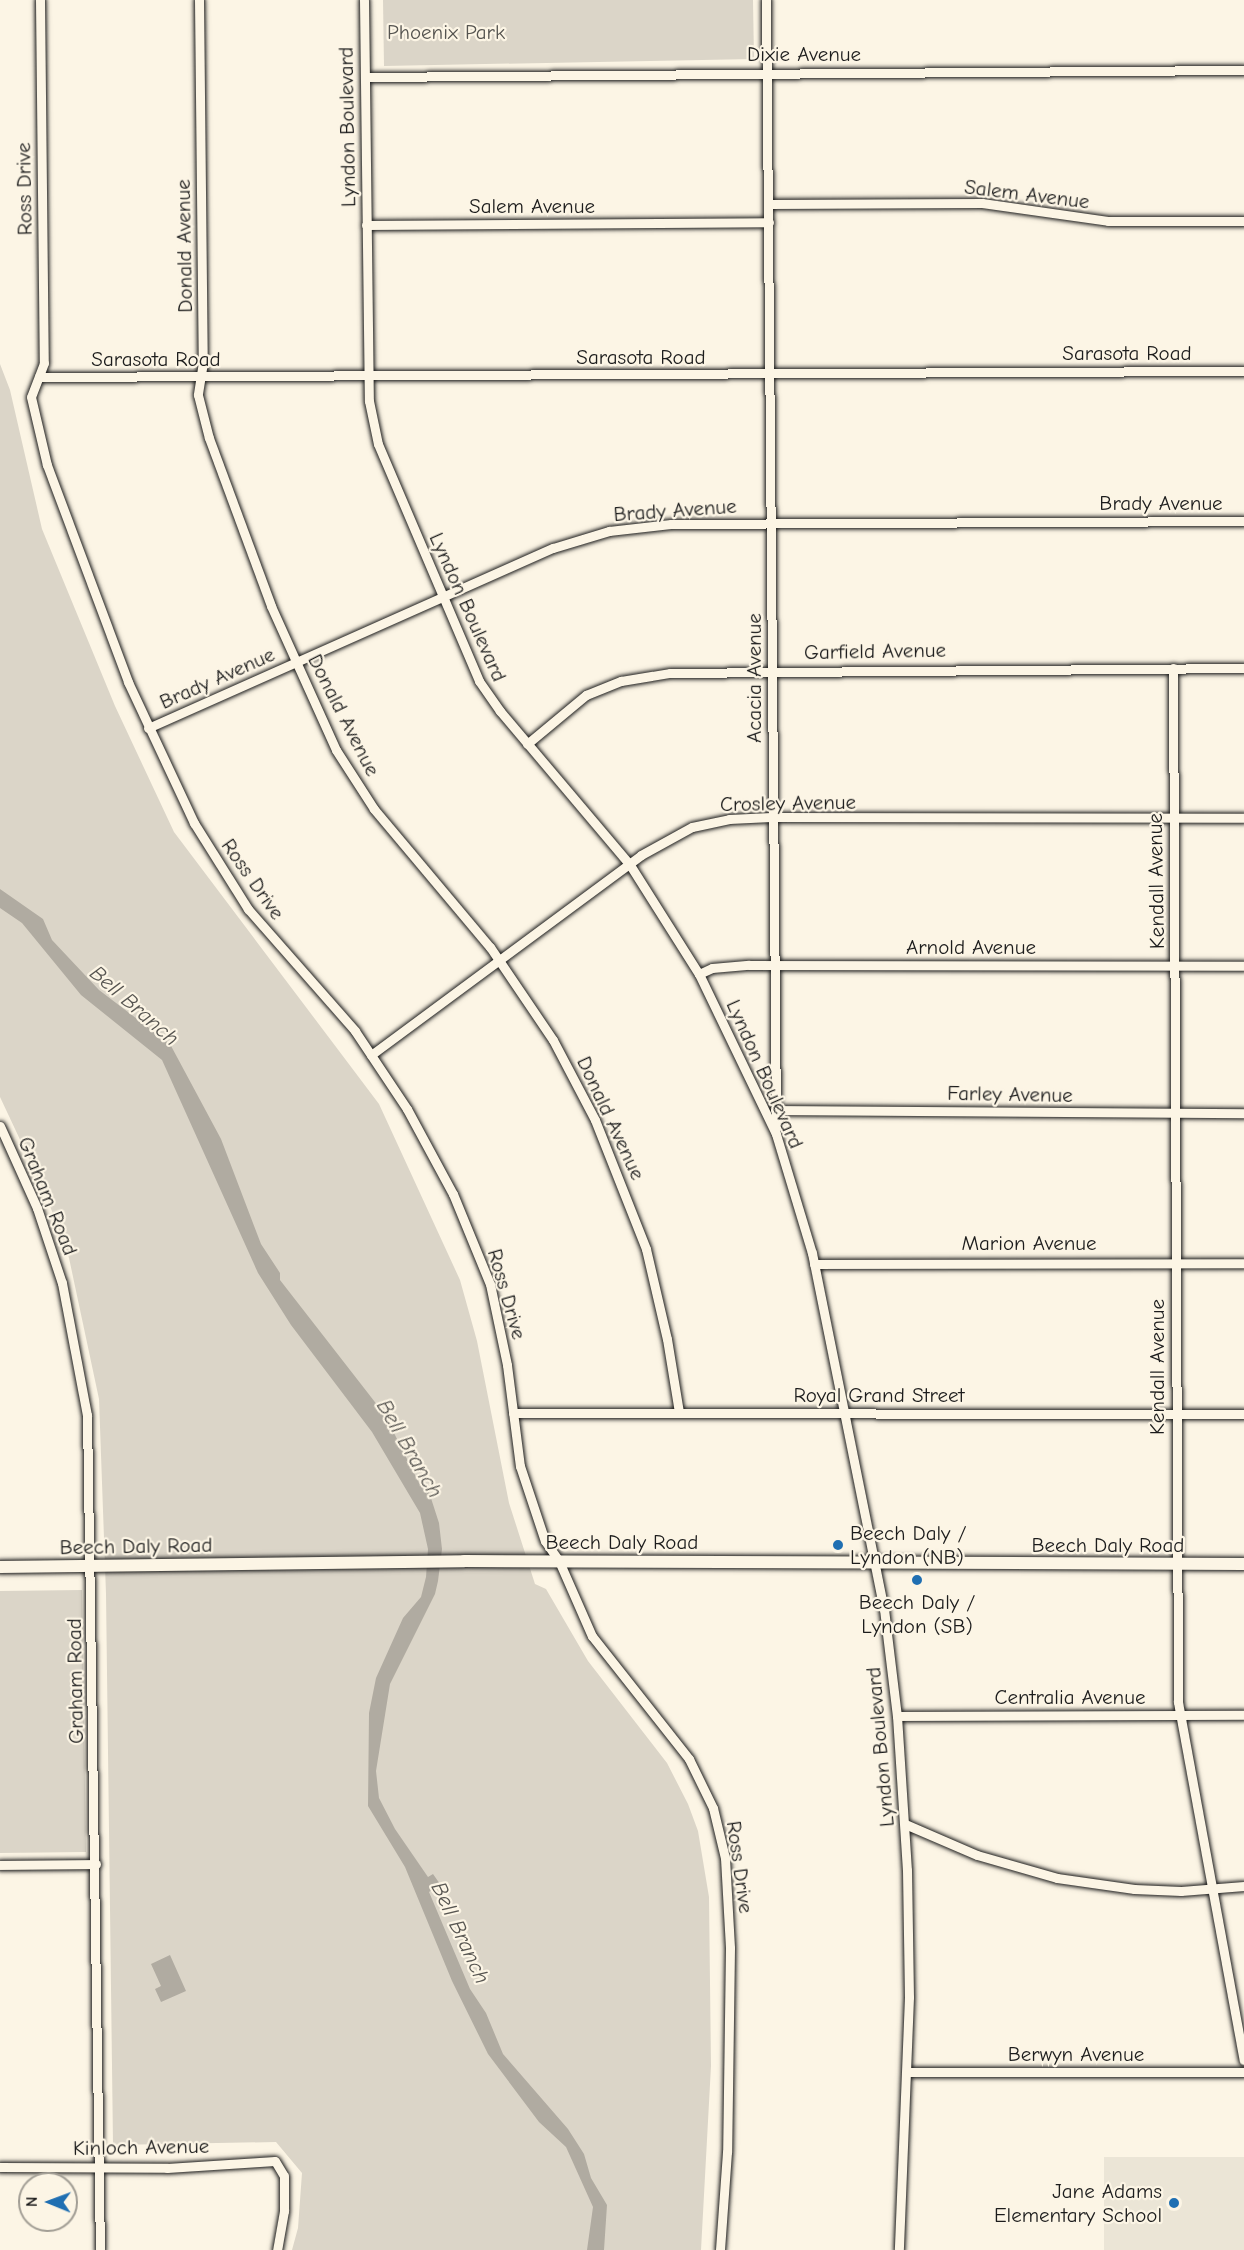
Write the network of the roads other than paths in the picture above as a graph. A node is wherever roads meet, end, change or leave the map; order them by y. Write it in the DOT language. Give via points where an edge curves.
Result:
graph roads {
  1 [pos="39,0"];
  2 [pos="199,0"];
  3 [pos="363,0"];
  4 [pos="766,0"];
  5 [pos="1244,70"];
  6 [pos="768,72"];
  7 [pos="364,77"];
  8 [pos="769,204"];
  9 [pos="1244,221"];
  10 [pos="769,222"];
  11 [pos="366,225"];
  12 [pos="1244,371"];
  13 [pos="368,375"];
  14 [pos="771,375"];
  15 [pos="200,376"];
  16 [pos="39,377"];
  17 [pos="1244,520"];
  18 [pos="771,523"];
  19 [pos="442,598"];
  20 [pos="297,663"];
  21 [pos="1173,668"];
  22 [pos="1244,668"];
  23 [pos="772,670"];
  24 [pos="148,728"];
  25 [pos="527,744"];
  26 [pos="771,817"];
  27 [pos="1174,817"];
  28 [pos="1244,818"];
  29 [pos="630,865"];
  30 [pos="500,961"];
  31 [pos="774,965"];
  32 [pos="1175,966"];
  33 [pos="1244,966"];
  34 [pos="699,974"];
  35 [pos="371,1055"];
  36 [pos="775,1110"];
  37 [pos="1174,1113"];
  38 [pos="1244,1113"];
  39 [pos="1,1132"];
  40 [pos="776,1134"];
  41 [pos="1175,1262"];
  42 [pos="1244,1263"];
  43 [pos="814,1264"];
  44 [pos="679,1412"];
  45 [pos="1175,1412"];
  46 [pos="513,1413"];
  47 [pos="846,1413"];
  48 [pos="1244,1414"];
  49 [pos="559,1561"];
  50 [pos="874,1564"];
  51 [pos="1176,1564"];
  52 [pos="1244,1564"];
  53 [pos="92,1566"];
  54 [pos="0,1567"];
  55 [pos="1179,1715"];
  56 [pos="1244,1715"];
  57 [pos="897,1716"];
  58 [pos="904,1824"];
  59 [pos="96,1864"];
  60 [pos="0,1865"];
  61 [pos="1244,1886"];
  62 [pos="1214,1890"];
  63 [pos="1244,2060"];
  64 [pos="908,2072"];
  65 [pos="1244,2072"];
  66 [pos="100,2166"];
  67 [pos="0,2167"];
  68 [pos="100,2250"];
  69 [pos="277,2250"];
  70 [pos="720,2250"];
  71 [pos="899,2250"];
  1 -- 16 [label="street, Ross Drive" via="44,363"];
  2 -- 15 [label="street, Donald Avenue" via="203,358"];
  3 -- 7 [label="street, Lyndon Boulevard"];
  4 -- 6 [label="street"];
  5 -- 6 [label="street, Dixie Avenue"];
  6 -- 7 [label="street, Dixie Avenue"];
  6 -- 8 [label="street"];
  7 -- 11 [label="street, Lyndon Boulevard"];
  8 -- 9 [label="street, Salem Avenue" via="982,203 1090,220"];
  8 -- 10 [label="street, Acacia Avenue"];
  10 -- 11 [label="street, Salem Avenue"];
  10 -- 14 [label="street, Acacia Avenue"];
  11 -- 13 [label="street, Lyndon Boulevard"];
  12 -- 14 [label="street, Sarasota Road"];
  13 -- 14 [label="street, Sarasota Road"];
  13 -- 15 [label="street, Sarasota Road"];
  13 -- 19 [label="street, Lyndon Boulevard" via="370,414 378,444"];
  14 -- 18 [label="street, Acacia Avenue"];
  15 -- 16 [label="street, Sarasota Road"];
  15 -- 20 [label="street, Donald Avenue" via="198,395 210,438 258,572"];
  16 -- 24 [label="street, Ross Drive" via="32,388 33,409 62,509"];
  17 -- 18 [label="street, Brady Avenue"];
  18 -- 19 [label="street, Brady Avenue" via="670,524 609,531 553,548"];
  18 -- 23 [label="street, Acacia Avenue"];
  19 -- 20 [label="street, Brady Avenue"];
  19 -- 25 [label="street, Lyndon Boulevard" via="479,681"];
  20 -- 24 [label="street, Brady Avenue"];
  20 -- 30 [label="street, Donald Avenue" via="336,750 361,790"];
  21 -- 22 [label="street, Garfield Avenue"];
  21 -- 23 [label="street, Garfield Avenue"];
  21 -- 27 [label="street, Kendall Avenue"];
  23 -- 25 [label="street, Garfield Avenue" via="670,673 621,681 576,701"];
  23 -- 26 [label="street, Acacia Avenue"];
  24 -- 35 [label="street, Ross Drive" via="194,823 236,894 336,1007"];
  25 -- 29 [label="street, Lyndon Boulevard"];
  26 -- 27 [label="street, Crosley Avenue"];
  26 -- 29 [label="street, Crosley Avenue" via="729,819 692,827"];
  26 -- 31 [label="street, Acacia Avenue"];
  27 -- 28 [label="street, Crosley Avenue"];
  27 -- 32 [label="street, Kendall Avenue"];
  29 -- 30 [label="street, Crosley Avenue"];
  29 -- 34 [label="street, Lyndon Boulevard"];
  30 -- 35 [label="street, Crosley Avenue"];
  30 -- 44 [label="street, Donald Avenue" via="549,1032 581,1090 625,1190 661,1310"];
  31 -- 32 [label="street, Arnold Avenue"];
  31 -- 34 [label="street, Arnold Avenue" via="734,966"];
  31 -- 36 [label="street, Acacia Avenue"];
  32 -- 33 [label="street, Arnold Avenue"];
  32 -- 37 [label="street, Kendall Avenue"];
  34 -- 40 [label="street, Lyndon Boulevard"];
  35 -- 46 [label="street, Ross Drive" via="431,1151 478,1252 496,1309"];
  36 -- 37 [label="street, Farley Avenue"];
  36 -- 40 [label="street, Acacia Avenue"];
  37 -- 38 [label="street, Farley Avenue"];
  37 -- 41 [label="street, Kendall Avenue"];
  39 -- 53 [label="street, Graham Road" via="47,1236 74,1332 89,1446"];
  40 -- 43 [label="street, Lyndon Boulevard"];
  41 -- 42 [label="street, Marion Avenue"];
  41 -- 43 [label="street, Marion Avenue"];
  41 -- 45 [label="street, Kendall Avenue"];
  43 -- 47 [label="street, Lyndon Boulevard"];
  44 -- 46 [label="street, Royal Grand Street"];
  44 -- 47 [label="street, Royal Grand Street"];
  45 -- 47 [label="street, Royal Grand Street"];
  45 -- 48 [label="street, Royal Grand Street"];
  45 -- 51 [label="street, Kendall Avenue"];
  46 -- 49 [label="street, Ross Drive" via="529,1498 545,1541"];
  47 -- 50 [label="street, Lyndon Boulevard"];
  49 -- 50 [label="main road, Beech Daly Road"];
  49 -- 53 [label="main road, Beech Daly Road"];
  49 -- 70 [label="street, Ross Drive" via="592,1636 689,1759 706,1790 719,1827 727,1876 730,1948 727,2152"];
  50 -- 51 [label="main road, Beech Daly Road"];
  50 -- 57 [label="street, Lyndon Boulevard" via="888,1636"];
  51 -- 52 [label="main road, Beech Daly Road"];
  51 -- 55 [label="street, Kendall Avenue"];
  53 -- 54 [label="main road, Beech Daly Road"];
  53 -- 59 [label="street, Graham Road"];
  55 -- 56 [label="street, Centralia Avenue"];
  55 -- 57 [label="street, Centralia Avenue"];
  55 -- 62 [label="street, Kendall Avenue"];
  57 -- 58 [label="street, Lyndon Boulevard"];
  58 -- 62 [label="street" via="978,1855 1057,1878 1134,1889"];
  58 -- 64 [label="street, Lyndon Boulevard" via="909,1942"];
  59 -- 60 [label="street"];
  59 -- 66 [label="street, Graham Road"];
  61 -- 62 [label="street"];
  62 -- 63 [label="street, Kendall Avenue"];
  64 -- 65 [label="street, Berwyn Avenue"];
  64 -- 71 [label="street, Lyndon Boulevard"];
  66 -- 67 [label="street, Kinloch Avenue"];
  66 -- 68 [label="street, Graham Road"];
  66 -- 69 [label="street, Kinloch Avenue" via="167,2168 269,2160 280,2165 284,2211"];
}
